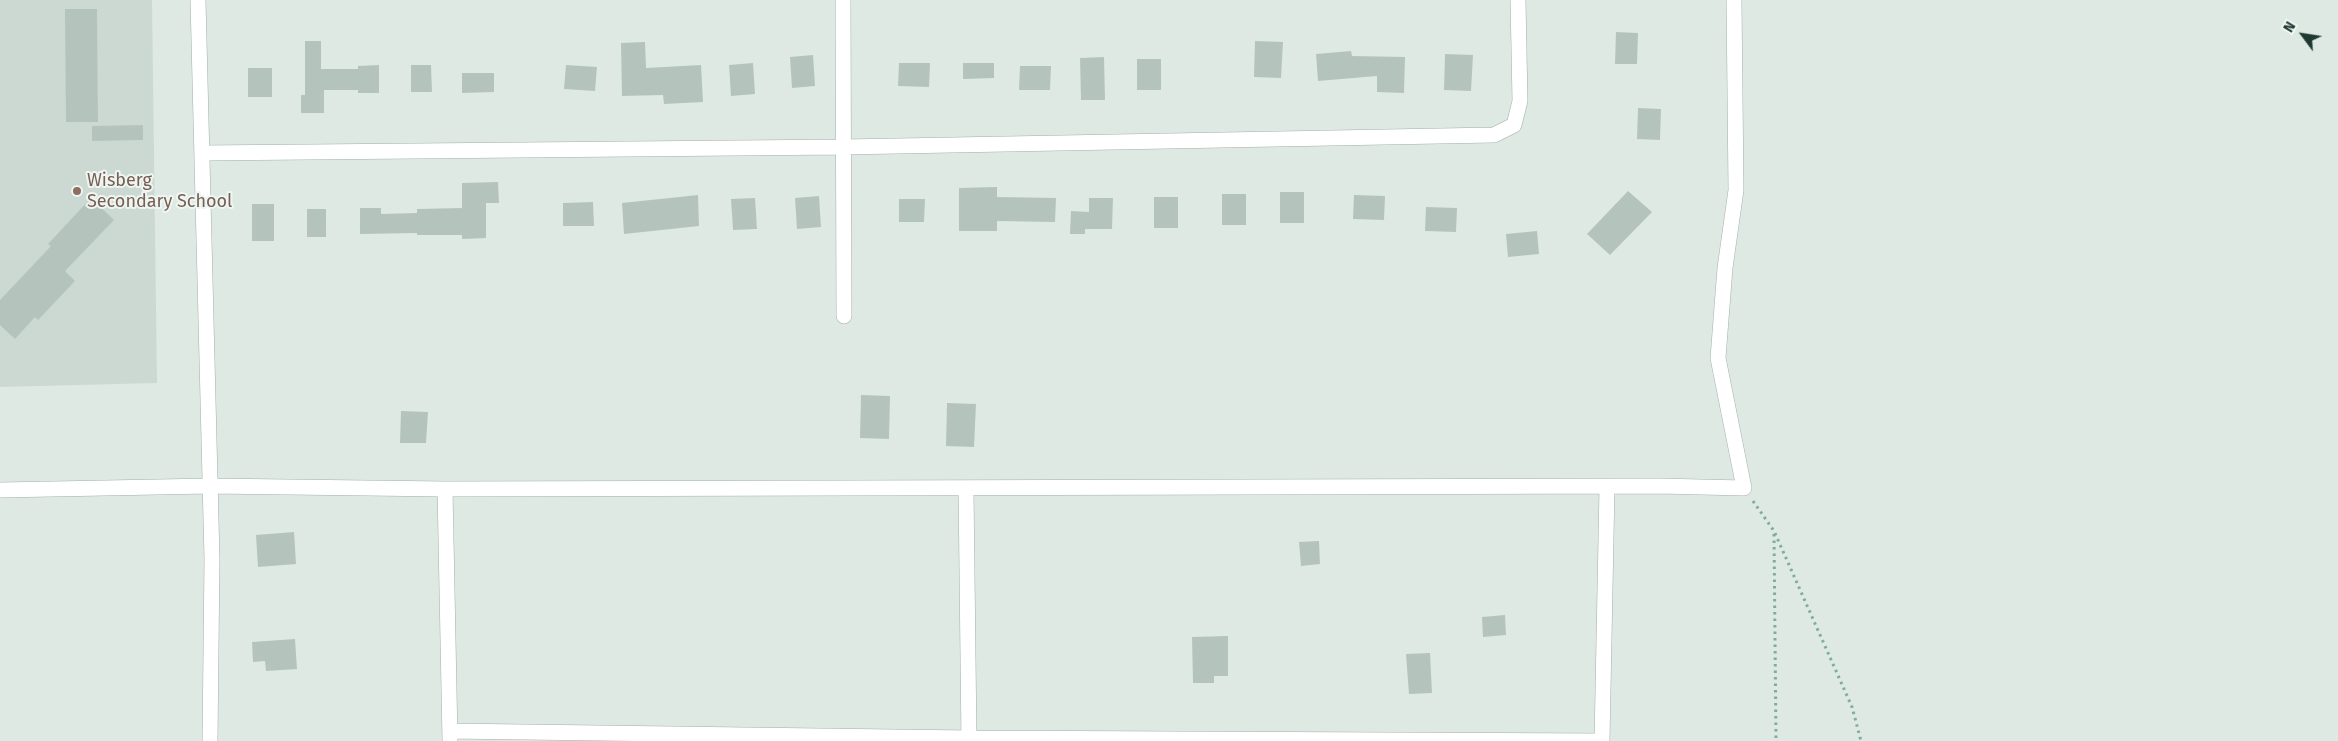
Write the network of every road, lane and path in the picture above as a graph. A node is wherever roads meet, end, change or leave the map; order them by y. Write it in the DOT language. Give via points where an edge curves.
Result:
graph roads {
  1 [pos="198,0"];
  2 [pos="843,0"];
  3 [pos="1518,0"];
  4 [pos="1734,0"];
  5 [pos="844,147"];
  6 [pos="202,153"];
  7 [pos="844,316"];
  8 [pos="210,486"];
  9 [pos="1607,486"];
  10 [pos="966,488"];
  11 [pos="1744,488"];
  12 [pos="445,489"];
  13 [pos="0,490"];
  14 [pos="1774,531"];
  15 [pos="450,736"];
  16 [pos="969,739"];
  17 [pos="210,741"];
  18 [pos="1602,741"];
  19 [pos="1776,741"];
  20 [pos="1861,741"];
  1 -- 6 [label="street"];
  2 -- 5 [label="street"];
  3 -- 5 [label="street" via="1520,100 1514,125 1494,134"];
  4 -- 11 [label="street" via="1736,190 1725,268 1718,358"];
  5 -- 6 [label="street"];
  5 -- 7 [label="street"];
  6 -- 8 [label="street"];
  8 -- 12 [label="street"];
  8 -- 13 [label="street"];
  8 -- 17 [label="street"];
  9 -- 10 [label="street"];
  9 -- 11 [label="street"];
  9 -- 18 [label="street"];
  10 -- 12 [label="street"];
  10 -- 16 [label="street"];
  11 -- 14 [label="path"];
  12 -- 15 [label="street"];
  14 -- 19 [label="path"];
  14 -- 20 [label="path" via="1852,707"];
  15 -- 16 [label="street"];
  16 -- 18 [label="street"];
}
